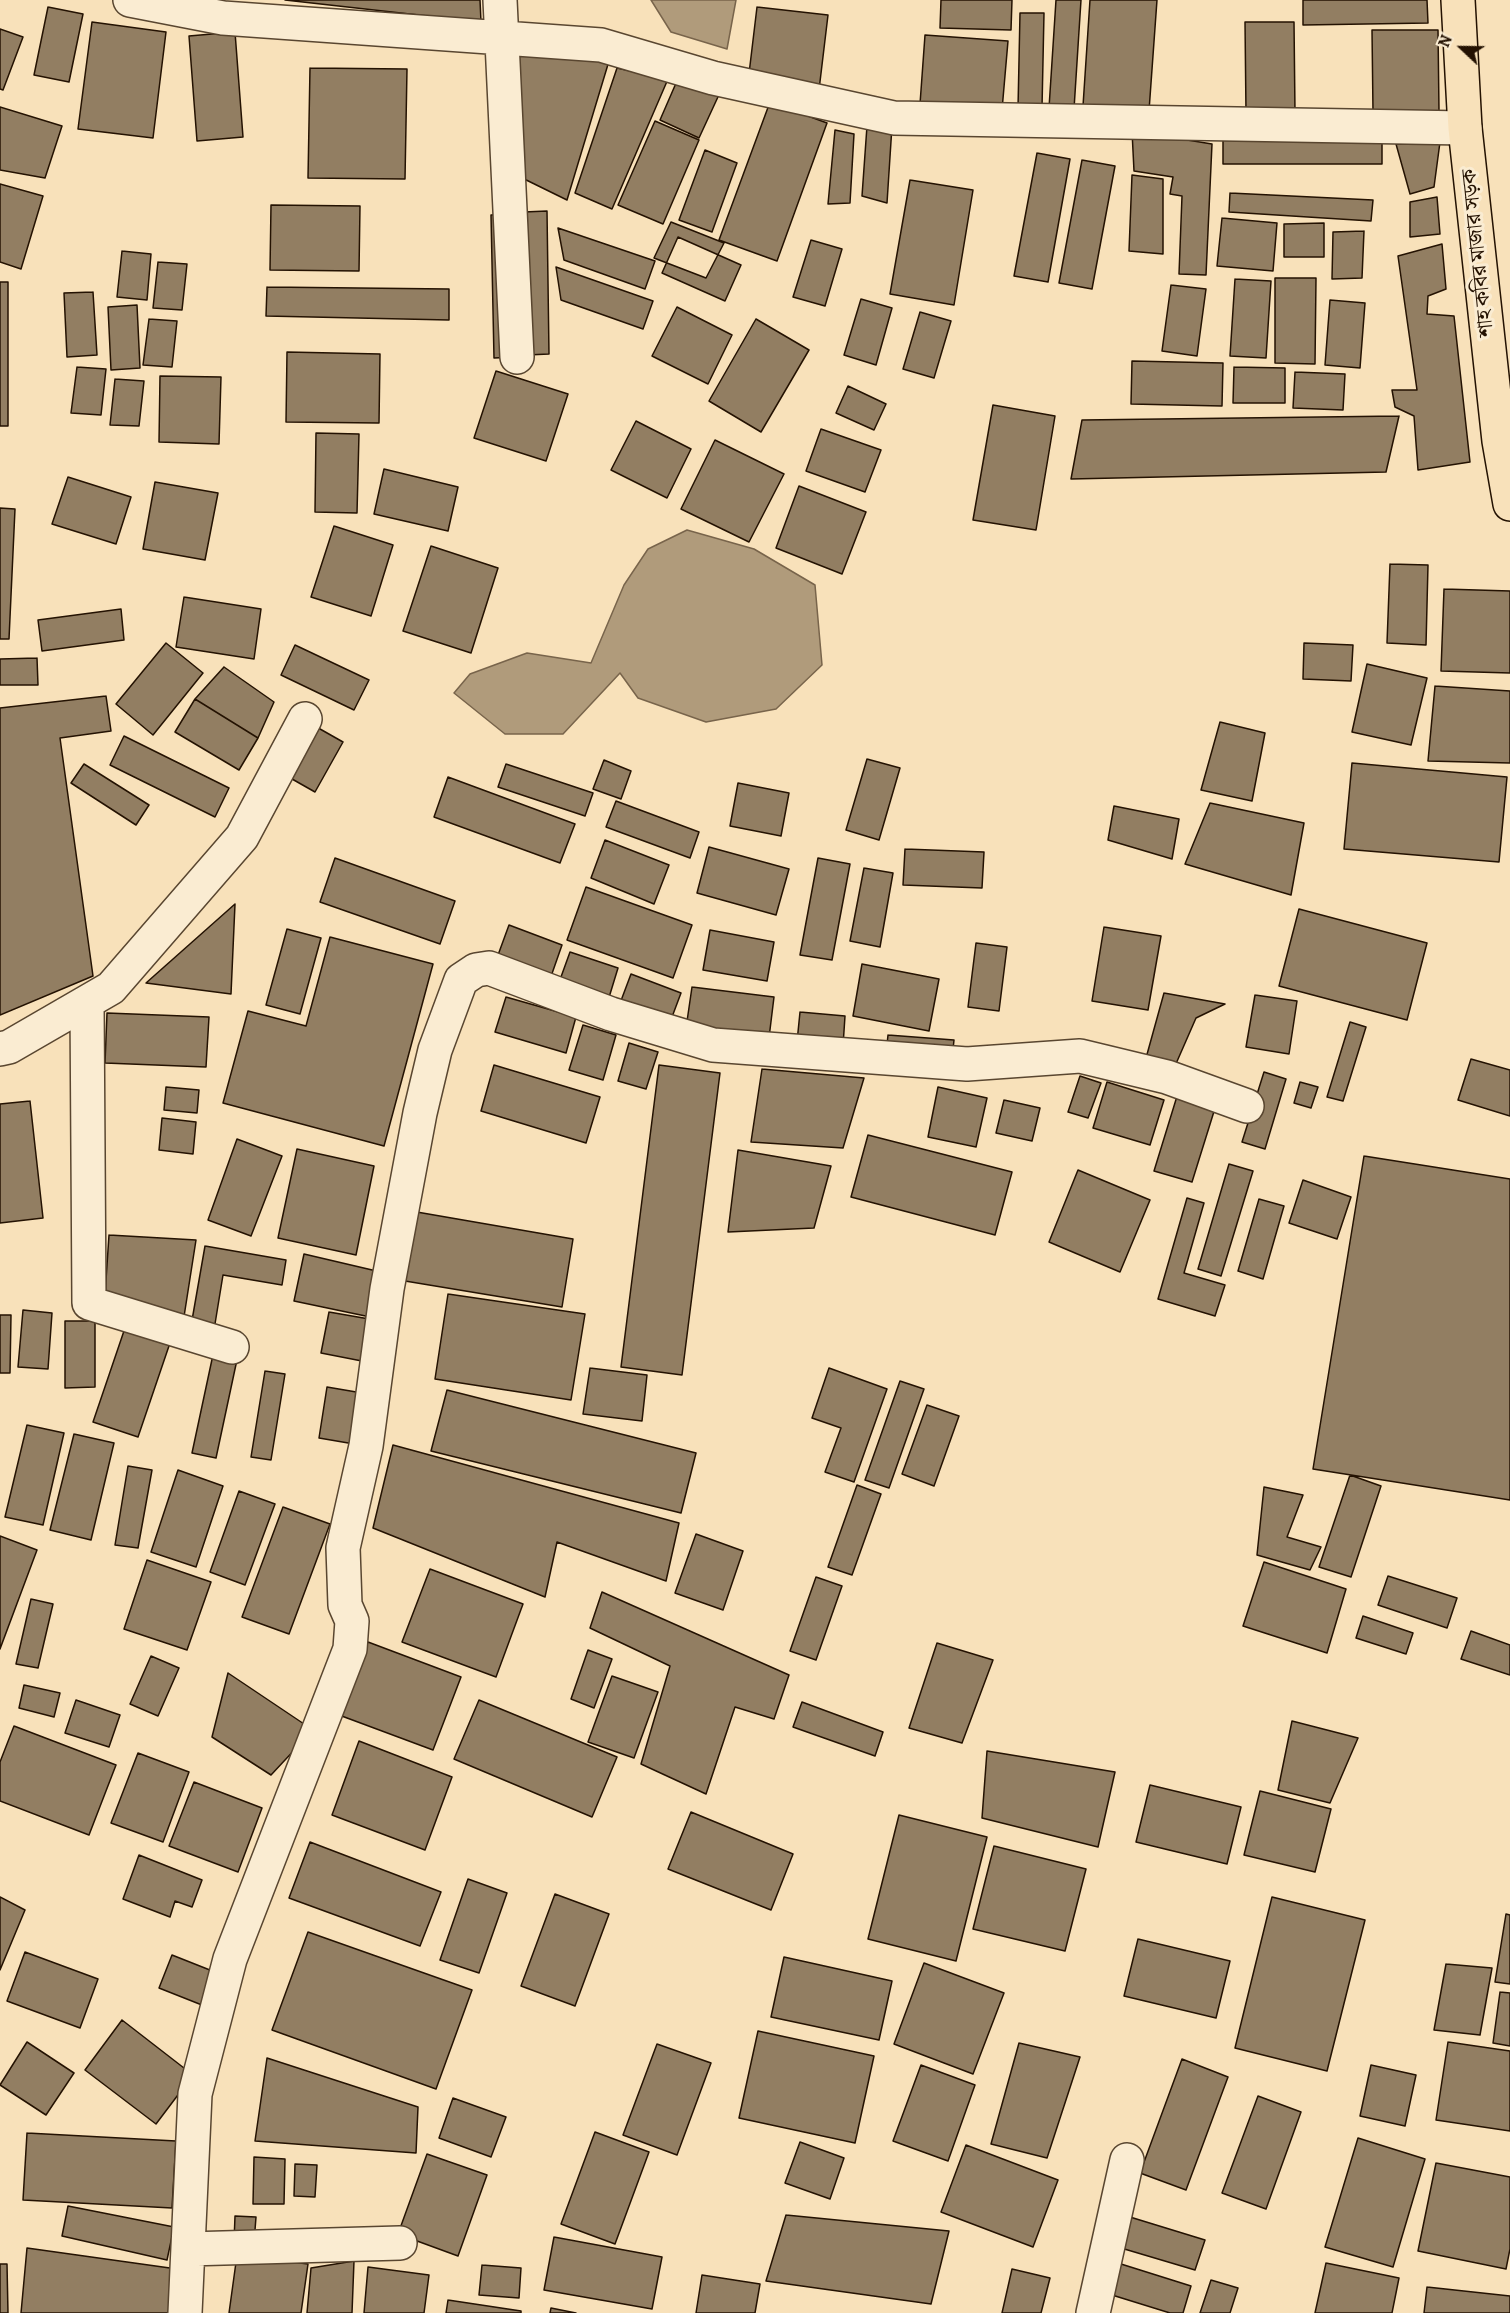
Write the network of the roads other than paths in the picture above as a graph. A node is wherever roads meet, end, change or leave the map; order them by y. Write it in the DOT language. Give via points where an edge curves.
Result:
graph roads {
  1 [pos="129,0"];
  2 [pos="500,0"];
  3 [pos="1458,0"];
  4 [pos="501,36"];
  5 [pos="1466,128"];
  6 [pos="517,357"];
  7 [pos="1504,441"];
  8 [pos="1510,504"];
  9 [pos="305,719"];
  10 [pos="87,1003"];
  11 [pos="0,1049"];
  12 [pos="1247,1106"];
  13 [pos="232,1347"];
  14 [pos="1127,2160"];
  15 [pos="400,2243"];
  16 [pos="188,2249"];
  17 [pos="185,2313"];
  18 [pos="1093,2313"];
  1 -- 4 [label="street" via="223,18"];
  2 -- 4 [label="street"];
  3 -- 5 [label="main road, শাহ কবির মাজার সড়ক"];
  4 -- 5 [label="street" via="601,45 713,78 894,118"];
  4 -- 6 [label="street"];
  5 -- 7 [label="main road, শাহ কবির মাজার সড়ক"];
  7 -- 8 [label="main road, শাহ কবির মাজার সড়ক"];
  9 -- 10 [label="street" via="242,837 111,988"];
  10 -- 11 [label="street"];
  10 -- 13 [label="street" via="89,1303"];
  12 -- 16 [label="street" via="1167,1077 1080,1056 967,1064 712,1045 611,1014 489,968 476,970 461,980 435,1050 420,1113 387,1289 366,1446 343,1548 350,1649 230,1959 195,2094"];
  14 -- 18 [label="street"];
  15 -- 16 [label="street"];
  16 -- 17 [label="street"];
}
